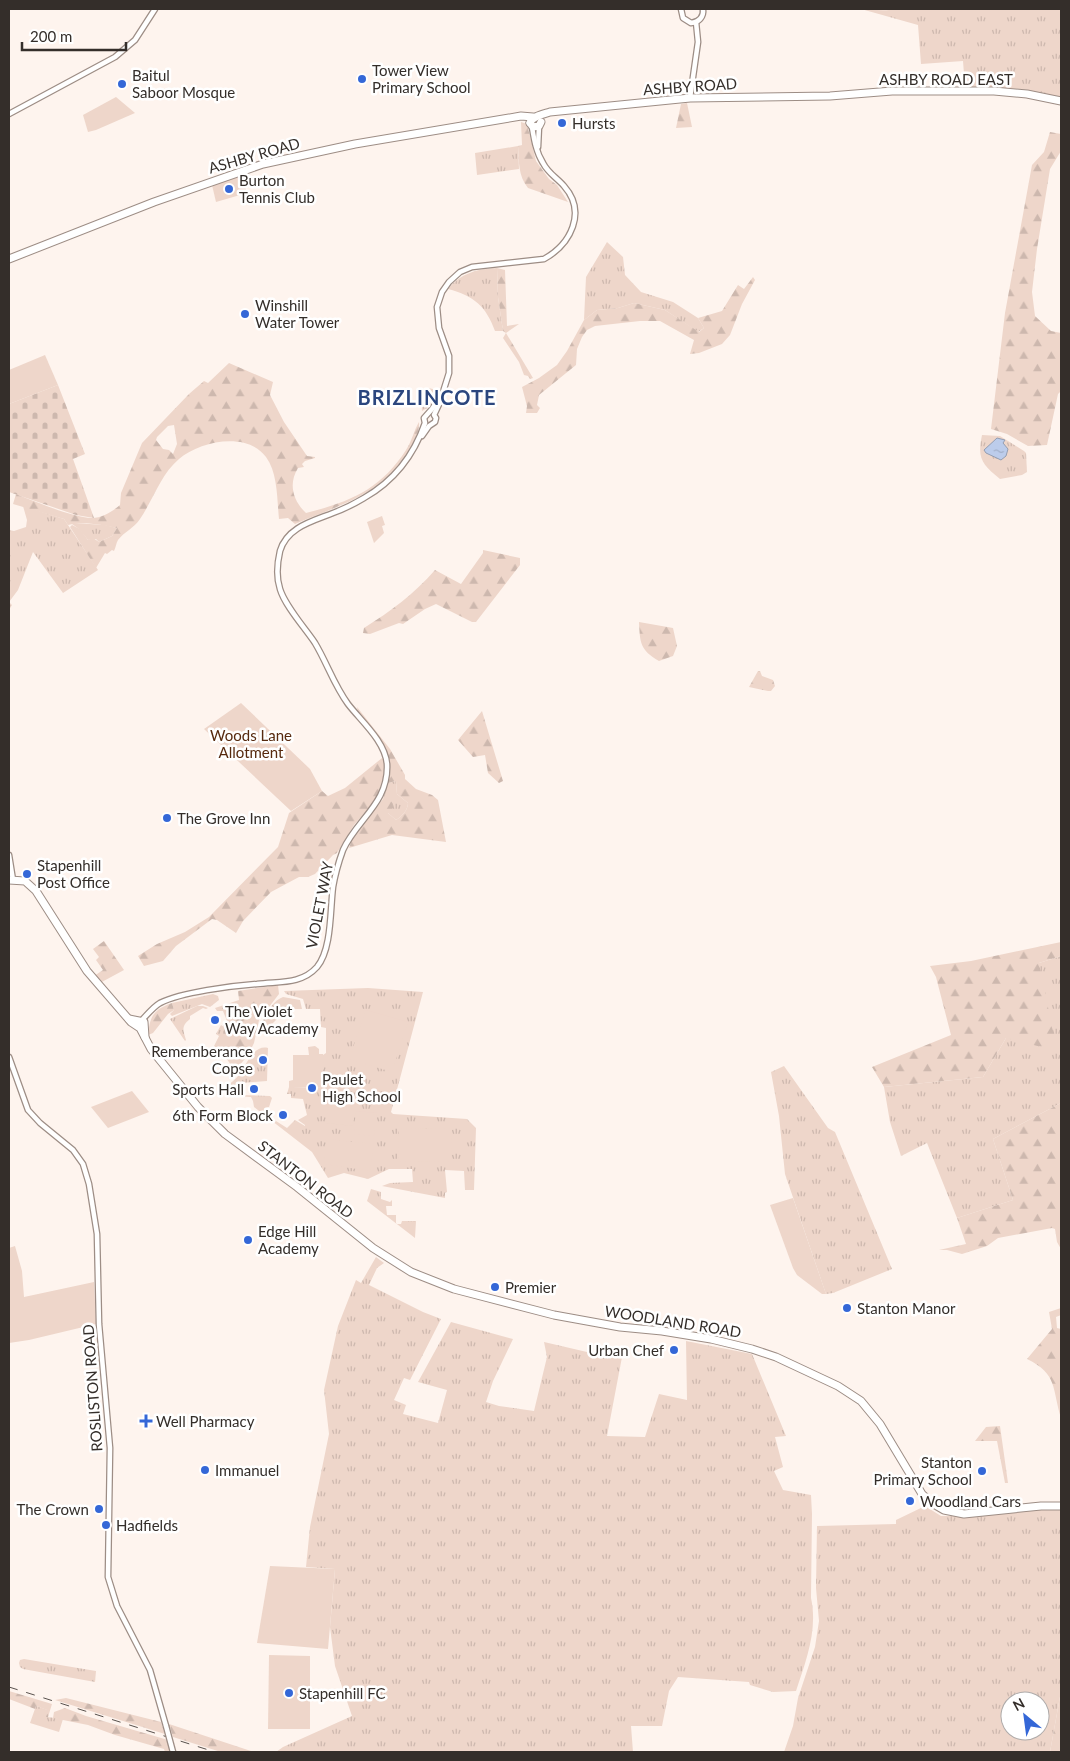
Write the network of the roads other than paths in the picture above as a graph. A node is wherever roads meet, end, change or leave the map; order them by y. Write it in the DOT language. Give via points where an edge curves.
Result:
graph roads {
  1 [pos="155,9"];
  2 [pos="681,9"];
  3 [pos="703,9"];
  4 [pos="696,22"];
  5 [pos="830,96"];
  6 [pos="690,98"];
  7 [pos="1061,102"];
  8 [pos="9,114"];
  9 [pos="536,122"];
  10 [pos="9,259"];
  11 [pos="444,391"];
  12 [pos="428,414"];
  13 [pos="434,415"];
  14 [pos="427,424"];
  15 [pos="9,855"];
  16 [pos="14,880"];
  17 [pos="142,1024"];
  18 [pos="9,1057"];
  19 [pos="484,1296"];
  20 [pos="1061,1506"];
  21 [pos="173,1752"];
  1 -- 8 [label="street" via="135,40 115,58"];
  2 -- 4 [label="street" via="682,18"];
  3 -- 4 [label="street" via="703,16"];
  4 -- 6 [label="street" via="698,42"];
  5 -- 6 [label="highway, ASHBY ROAD"];
  5 -- 7 [label="highway, ASHBY ROAD EAST" via="892,91 994,91"];
  6 -- 9 [label="highway, ASHBY ROAD" via="548,113"];
  9 -- 10 [label="highway, ASHBY ROAD" via="517,117 355,144 263,164 154,202"];
  9 -- 11 [label="street" via="538,151 543,164 571,198 575,215 572,231 565,243 544,259 472,267 448,282 439,299 437,315 450,356"];
  11 -- 12 [label="street"];
  11 -- 13 [label="street"];
  12 -- 13 [label="street"];
  12 -- 14 [label="street" via="424,418"];
  13 -- 14 [label="street" via="435,422"];
  14 -- 17 [label="street, VIOLET WAY" via="404,465 393,477 350,505 303,524 284,540 281,549 277,570 279,588 316,645 336,686 378,741 387,762 381,795 343,851 333,885 326,950 317,967 298,980 236,986 182,996 159,1004"];
  15 -- 16 [label="street"];
  16 -- 17 [label="highway" via="30,884 87,971 129,1019"];
  17 -- 19 [label="highway, STANTON ROAD" via="147,1044 216,1126 398,1265 426,1279"];
  18 -- 21 [label="street, ROSLISTON ROAD, bridge" via="25,1105 40,1124 77,1155 89,1184 97,1234 99,1324 110,1448 108,1577 117,1606 150,1670"];
  19 -- 20 [label="highway, WOODLAND ROAD" via="599,1324 672,1332 733,1344 771,1355 820,1377 850,1392 865,1405 922,1494 944,1510 964,1514"];
}
